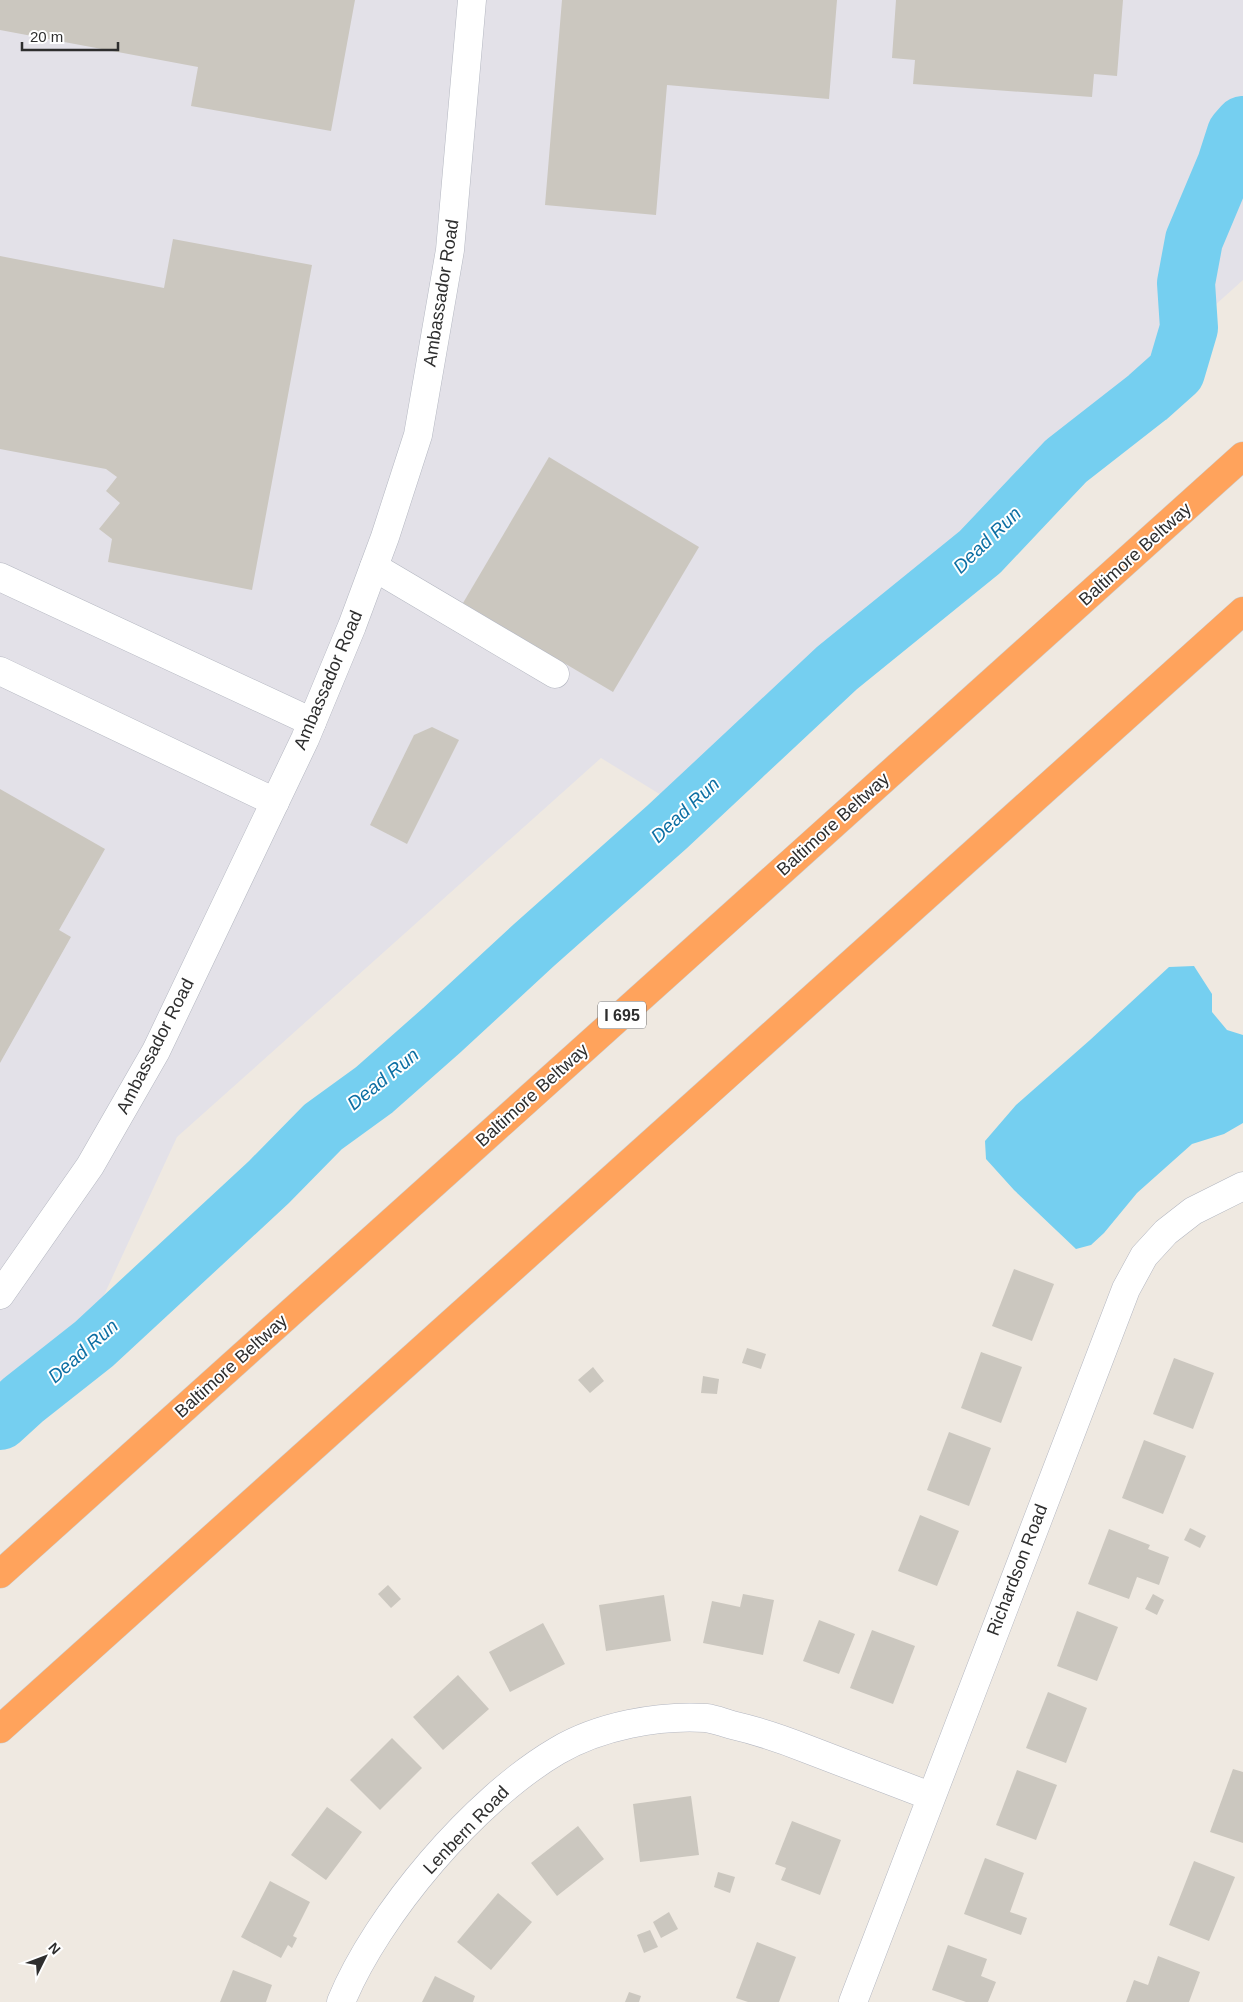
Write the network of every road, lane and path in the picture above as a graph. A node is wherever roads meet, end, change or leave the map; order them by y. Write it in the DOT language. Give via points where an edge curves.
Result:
graph roads {
  1 [pos="472,0"];
  2 [pos="1243,456"];
  3 [pos="374,567"];
  4 [pos="0,577"];
  5 [pos="1243,611"];
  6 [pos="0,671"];
  7 [pos="554,674"];
  8 [pos="312,722"];
  9 [pos="275,802"];
  10 [pos="1243,1186"];
  11 [pos="0,1295"];
  12 [pos="0,1574"];
  13 [pos="0,1729"];
  14 [pos="930,1796"];
  15 [pos="341,2002"];
  16 [pos="853,2002"];
  1 -- 3 [label="street, Ambassador Road" via="450,250 437,326 418,435"];
  2 -- 12 [label="highway, Baltimore Beltway / I 695"];
  3 -- 7 [label="street"];
  3 -- 8 [label="street, Ambassador Road"];
  4 -- 8 [label="street"];
  5 -- 13 [label="highway"];
  6 -- 9 [label="street"];
  8 -- 9 [label="street, Ambassador Road"];
  9 -- 11 [label="street, Ambassador Road" via="156,1051 90,1166"];
  10 -- 14 [label="street, Richardson Road" via="1193,1211 1166,1232 1144,1256 1126,1289"];
  14 -- 15 [label="street, Lenbern Road" via="766,1733 707,1718 647,1720 600,1732 558,1750 503,1790 446,1846 407,1891 372,1944"];
  14 -- 16 [label="street, Richardson Road"];
}
